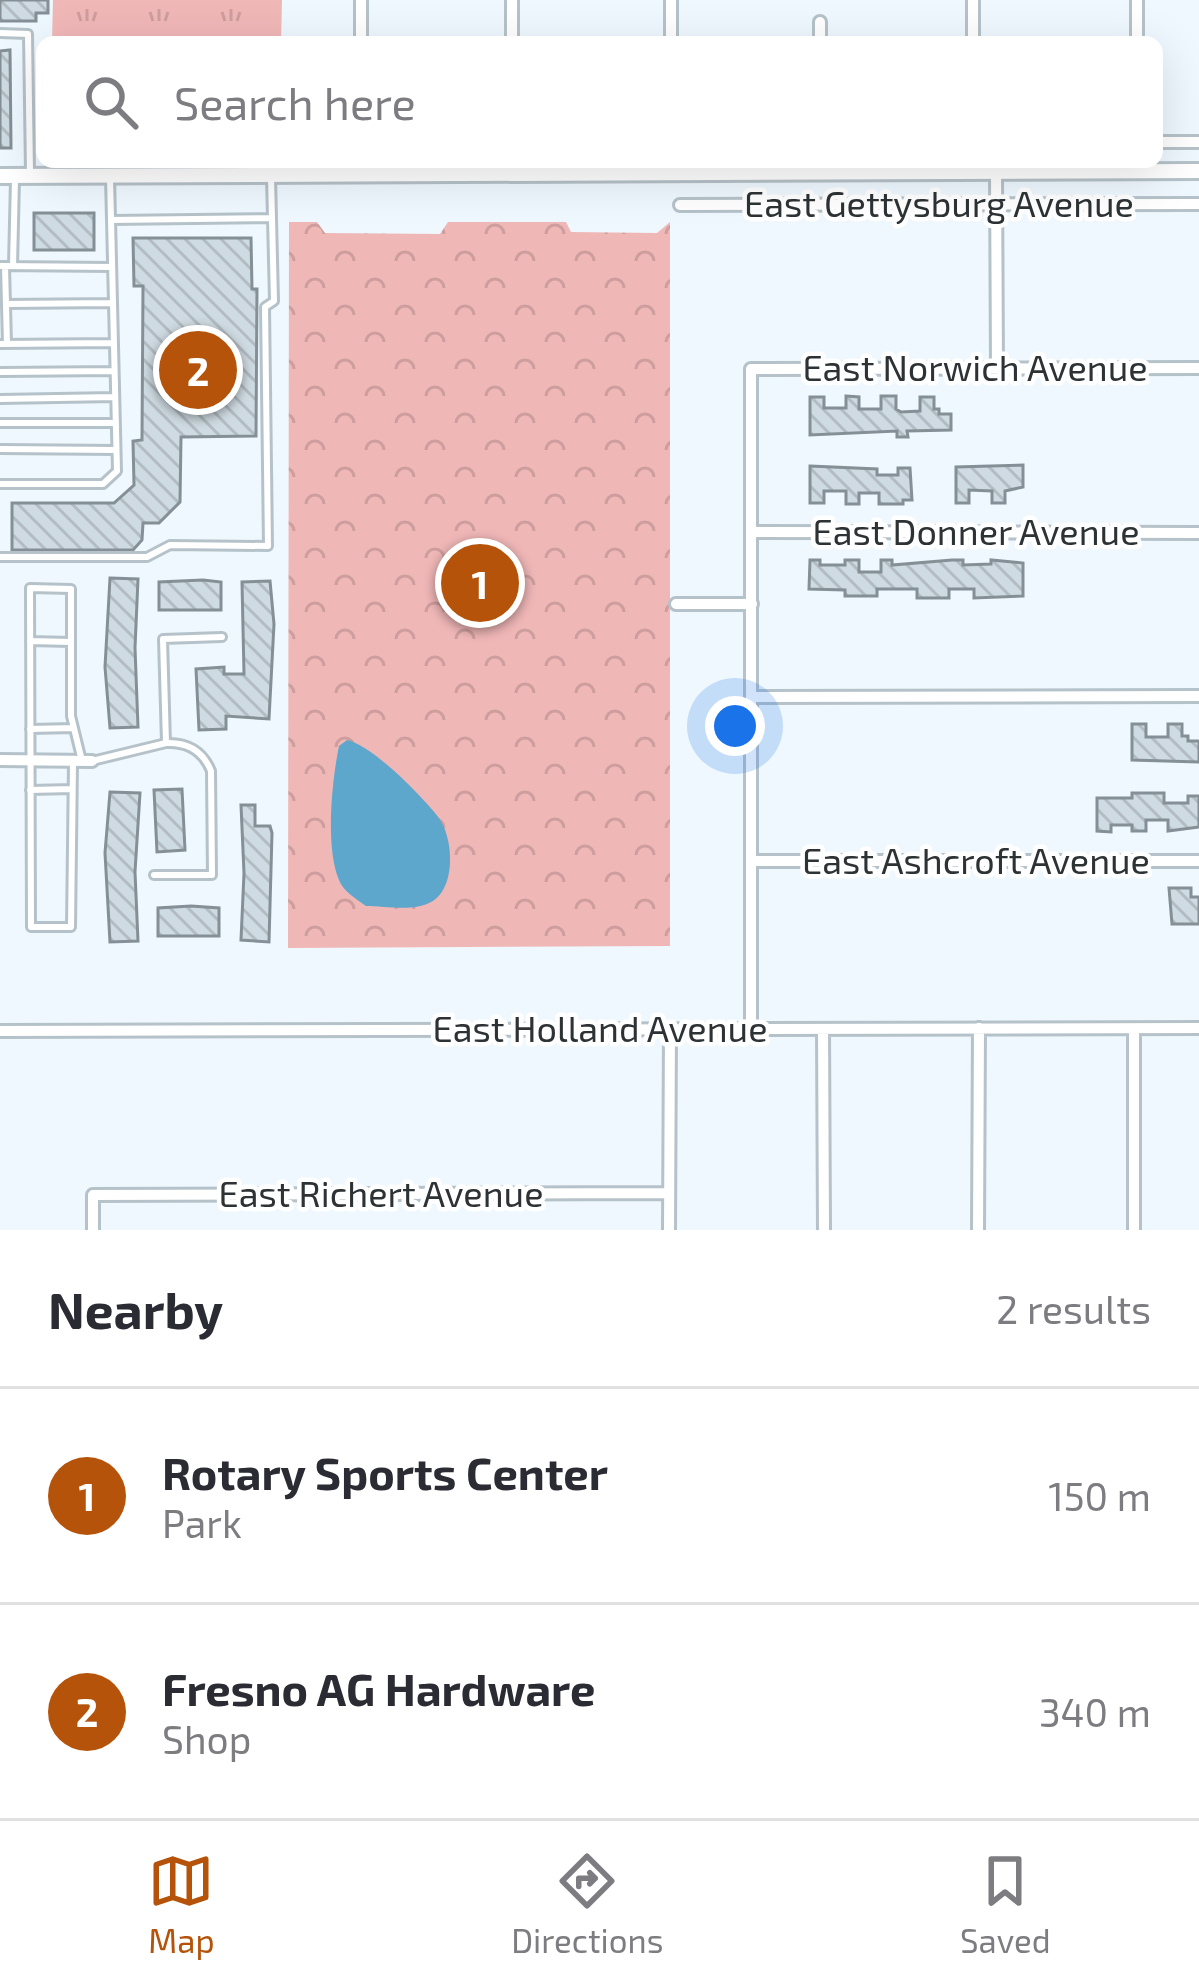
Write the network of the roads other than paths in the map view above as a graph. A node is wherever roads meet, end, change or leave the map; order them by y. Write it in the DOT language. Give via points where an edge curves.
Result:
graph roads {
  1 [pos="361,0"];
  2 [pos="512,0"];
  3 [pos="671,0"];
  4 [pos="974,0"];
  5 [pos="1137,0"];
  6 [pos="820,22"];
  7 [pos="0,33"];
  8 [pos="361,36"];
  9 [pos="512,36"];
  10 [pos="671,36"];
  11 [pos="820,36"];
  12 [pos="973,36"];
  13 [pos="1137,36"];
  14 [pos="1163,142"];
  15 [pos="1199,142"];
  16 [pos="223,168"];
  17 [pos="360,168"];
  18 [pos="512,168"];
  19 [pos="981,168"];
  20 [pos="1081,168"];
  21 [pos="1162,168"];
  22 [pos="168,169"];
  23 [pos="996,171"];
  24 [pos="1199,171"];
  25 [pos="271,175"];
  26 [pos="15,176"];
  27 [pos="110,176"];
  28 [pos="996,204"];
  29 [pos="1199,204"];
  30 [pos="680,205"];
  31 [pos="272,218"];
  32 [pos="111,220"];
  33 [pos="6,266"];
  34 [pos="112,267"];
  35 [pos="113,303"];
  36 [pos="6,304"];
  37 [pos="114,343"];
  38 [pos="3,344"];
  39 [pos="997,368"];
  40 [pos="1199,368"];
  41 [pos="114,371"];
  42 [pos="0,372"];
  43 [pos="115,398"];
  44 [pos="0,399"];
  45 [pos="0,423"];
  46 [pos="116,423"];
  47 [pos="0,449"];
  48 [pos="116,450"];
  49 [pos="0,484"];
  50 [pos="752,532"];
  51 [pos="1199,533"];
  52 [pos="0,557"];
  53 [pos="676,604"];
  54 [pos="752,604"];
  55 [pos="222,638"];
  56 [pos="30,641"];
  57 [pos="71,641"];
  58 [pos="1199,696"];
  59 [pos="752,697"];
  60 [pos="74,728"];
  61 [pos="30,729"];
  62 [pos="166,743"];
  63 [pos="0,760"];
  64 [pos="30,760"];
  65 [pos="82,761"];
  66 [pos="72,789"];
  67 [pos="30,790"];
  68 [pos="752,861"];
  69 [pos="1199,861"];
  70 [pos="154,874"];
  71 [pos="980,1028"];
  72 [pos="1199,1028"];
  73 [pos="670,1029"];
  74 [pos="751,1029"];
  75 [pos="823,1029"];
  76 [pos="1134,1029"];
  77 [pos="0,1031"];
  78 [pos="669,1193"];
  79 [pos="93,1230"];
  80 [pos="669,1230"];
  81 [pos="824,1230"];
  82 [pos="978,1230"];
  83 [pos="1134,1230"];
  1 -- 8 [label="street"];
  2 -- 9 [label="street"];
  3 -- 10 [label="street"];
  4 -- 12 [label="street"];
  5 -- 13 [label="street"];
  6 -- 11 [label="street"];
  7 -- 26 [label="lane" via="28,34"];
  14 -- 15 [label="street, East Gettysburg Avenue"];
  16 -- 22 [label="street, East Gettysburg Avenue"];
  16 -- 25 [label="street, East Gettysburg Avenue"];
  17 -- 18 [label="street, East Gettysburg Avenue"];
  17 -- 25 [label="street, East Gettysburg Avenue"];
  19 -- 23 [label="street, East Gettysburg Avenue"];
  20 -- 23 [label="street, East Gettysburg Avenue"];
  21 -- 24 [label="street, East Gettysburg Avenue"];
  22 -- 27 [label="street, East Gettysburg Avenue"];
  23 -- 28 [label="street"];
  25 -- 31 [label="lane"];
  26 -- 27 [label="street, East Gettysburg Avenue"];
  26 -- 33 [label="lane"];
  27 -- 32 [label="lane"];
  28 -- 29 [label="street, East Gettysburg Avenue"];
  28 -- 30 [label="street, East Gettysburg Avenue"];
  28 -- 39 [label="street"];
  31 -- 32 [label="lane"];
  31 -- 52 [label="lane" via="268,546 170,545 147,557"];
  32 -- 34 [label="lane"];
  33 -- 34 [label="lane"];
  33 -- 36 [label="lane"];
  34 -- 35 [label="lane"];
  35 -- 36 [label="lane"];
  35 -- 37 [label="lane"];
  36 -- 38 [label="lane"];
  37 -- 38 [label="lane"];
  37 -- 41 [label="lane"];
  39 -- 40 [label="street, East Norwich Avenue"];
  39 -- 50 [label="street, East Norwich Avenue" via="751,369"];
  41 -- 42 [label="lane"];
  41 -- 43 [label="lane"];
  43 -- 44 [label="lane"];
  43 -- 46 [label="lane"];
  45 -- 46 [label="lane"];
  46 -- 48 [label="lane"];
  47 -- 48 [label="lane"];
  48 -- 49 [label="lane" via="116,472 103,484"];
  50 -- 51 [label="street, East Donner Avenue"];
  50 -- 54 [label="street"];
  53 -- 54 [label="street"];
  54 -- 59 [label="street"];
  55 -- 62 [label="lane" via="163,639"];
  56 -- 57 [label="lane"];
  56 -- 57 [label="lane" via="30,588 71,589"];
  56 -- 61 [label="lane"];
  57 -- 60 [label="lane"];
  58 -- 59 [label="street"];
  59 -- 68 [label="street"];
  60 -- 61 [label="lane"];
  60 -- 65 [label="lane"];
  61 -- 64 [label="lane"];
  62 -- 65 [label="lane"];
  62 -- 70 [label="lane" via="191,747 211,771 212,875"];
  63 -- 64 [label="street"];
  64 -- 65 [label="street"];
  64 -- 67 [label="lane"];
  65 -- 66 [label="lane"];
  66 -- 67 [label="lane"];
  66 -- 67 [label="lane" via="71,927 31,927"];
  68 -- 69 [label="street, East Ashcroft Avenue"];
  68 -- 74 [label="street"];
  71 -- 75 [label="street, East Holland Avenue"];
  71 -- 76 [label="street, East Holland Avenue"];
  71 -- 82 [label="street"];
  72 -- 76 [label="street, East Holland Avenue"];
  73 -- 74 [label="street, East Holland Avenue"];
  73 -- 77 [label="street, East Holland Avenue"];
  73 -- 78 [label="street"];
  74 -- 75 [label="street, East Holland Avenue"];
  75 -- 81 [label="street"];
  76 -- 83 [label="street"];
  78 -- 79 [label="street, East Richert Avenue" via="93,1195"];
  78 -- 80 [label="street"];
}
